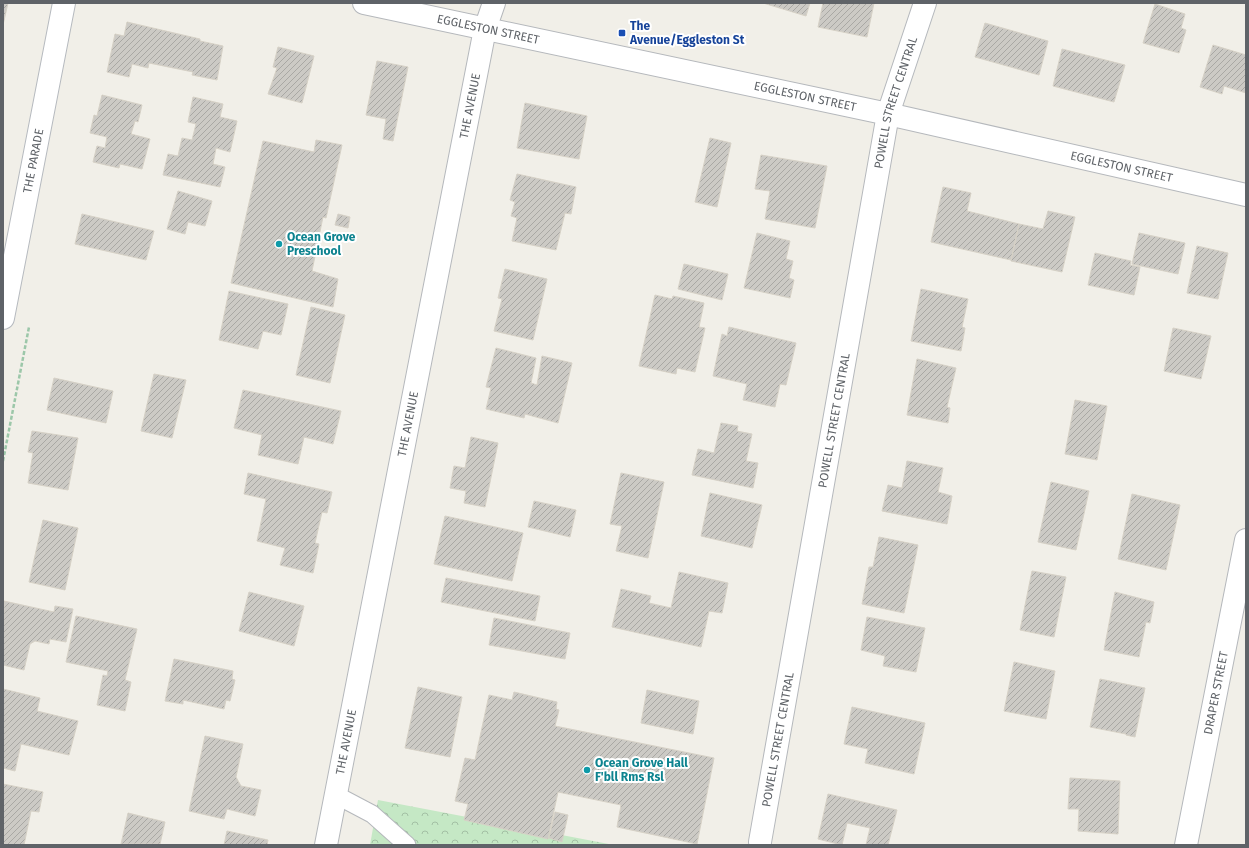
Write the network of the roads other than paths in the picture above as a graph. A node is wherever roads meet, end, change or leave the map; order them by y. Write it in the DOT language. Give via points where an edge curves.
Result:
graph roads {
  1 [pos="64,3"];
  2 [pos="364,3"];
  3 [pos="494,3"];
  4 [pos="925,3"];
  5 [pos="485,29"];
  6 [pos="888,114"];
  7 [pos="1246,195"];
  8 [pos="3,318"];
  9 [pos="1246,540"];
  10 [pos="336,795"];
  11 [pos="760,844"];
  12 [pos="326,845"];
  13 [pos="407,845"];
  14 [pos="1186,845"];
  1 -- 8 [label="street, THE PARADE"];
  2 -- 5 [label="street, EGGLESTON STREET"];
  3 -- 5 [label="street, THE AVENUE"];
  4 -- 6 [label="street, POWELL STREET CENTRAL"];
  5 -- 6 [label="street, EGGLESTON STREET"];
  5 -- 10 [label="street, THE AVENUE"];
  6 -- 7 [label="street, EGGLESTON STREET"];
  6 -- 11 [label="street, POWELL STREET CENTRAL"];
  9 -- 14 [label="street, DRAPER STREET"];
  10 -- 12 [label="street, THE AVENUE"];
  10 -- 13 [label="lane" via="372,814"];
}
